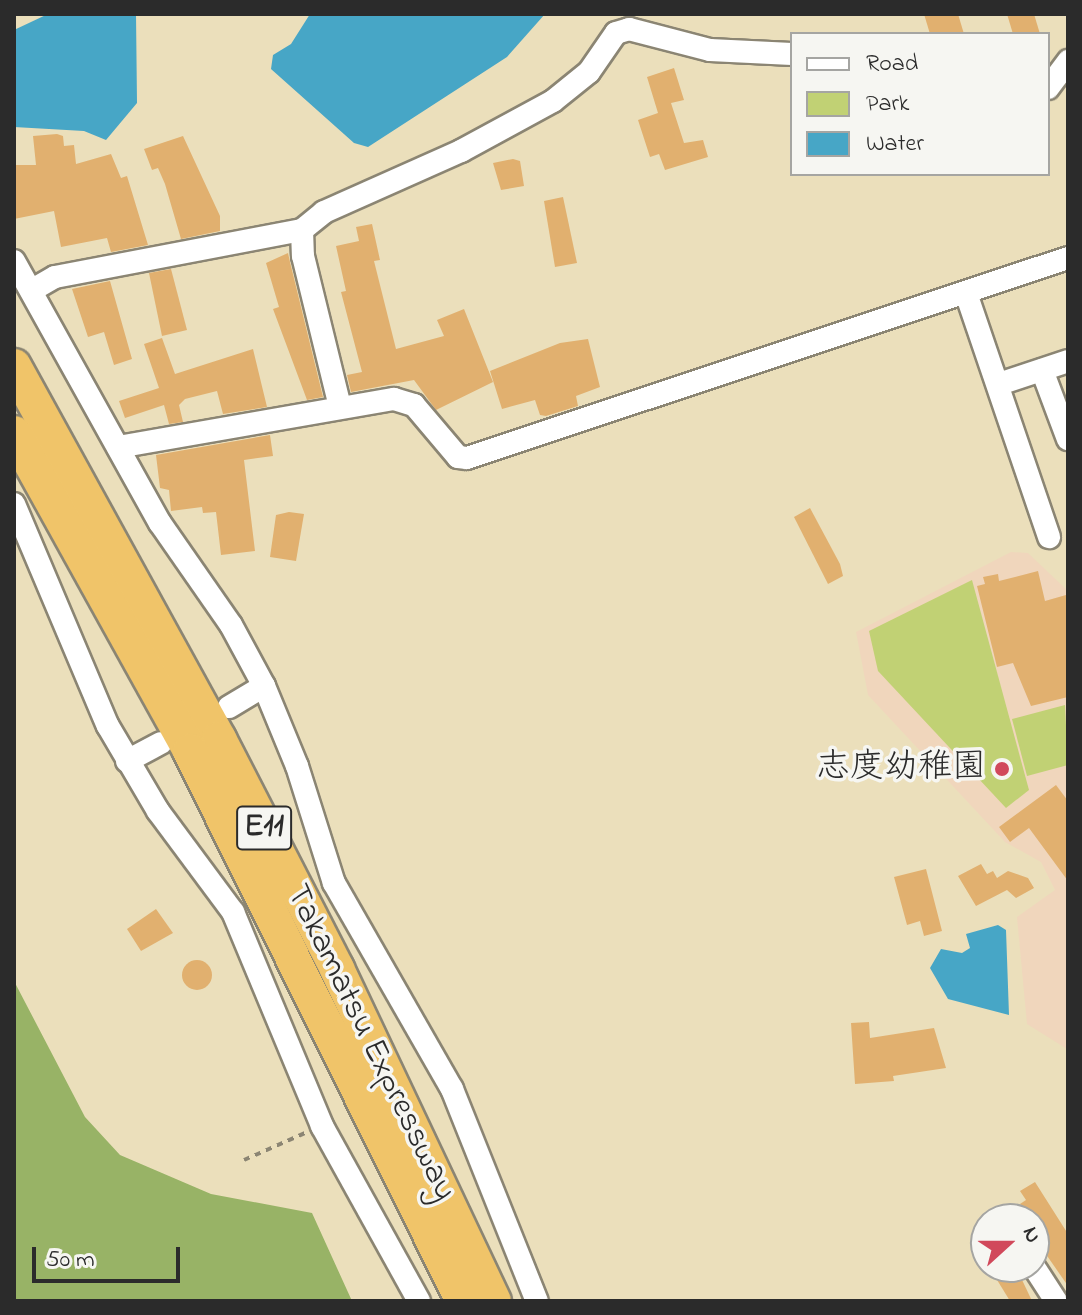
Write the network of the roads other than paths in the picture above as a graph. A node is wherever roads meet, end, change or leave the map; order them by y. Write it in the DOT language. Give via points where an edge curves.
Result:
graph roads {
  1 [pos="790,54"];
  2 [pos="1068,61"];
  3 [pos="1058,86"];
  4 [pos="302,230"];
  5 [pos="1068,258"];
  6 [pos="14,261"];
  7 [pos="34,289"];
  8 [pos="966,293"];
  9 [pos="1068,361"];
  10 [pos="14,366"];
  11 [pos="1042,370"];
  12 [pos="999,384"];
  13 [pos="340,407"];
  14 [pos="14,433"];
  15 [pos="1068,439"];
  16 [pos="118,447"];
  17 [pos="14,504"];
  18 [pos="1049,537"];
  19 [pos="264,686"];
  20 [pos="229,707"];
  21 [pos="161,743"];
  22 [pos="127,761"];
  23 [pos="1044,1283"];
  24 [pos="419,1301"];
  25 [pos="463,1301"];
  26 [pos="494,1301"];
  27 [pos="537,1301"];
  28 [pos="1056,1301"];
  1 -- 4 [label="street" via="710,50 629,29 616,33 589,72 553,101 461,151 324,212"];
  2 -- 3 [label="street"];
  4 -- 7 [label="street" via="55,277"];
  4 -- 13 [label="street" via="303,256"];
  5 -- 8 [label="street"];
  6 -- 7 [label="street"];
  7 -- 16 [label="street"];
  8 -- 12 [label="street"];
  8 -- 13 [label="street" via="523,435 467,458 458,457 414,405 394,399"];
  9 -- 11 [label="street"];
  10 -- 26 [label="highway, Takamatsu Expressway / E11" via="204,712 337,969"];
  11 -- 12 [label="street"];
  11 -- 15 [label="street"];
  12 -- 18 [label="street"];
  13 -- 16 [label="street"];
  14 -- 25 [label="highway, Takamatsu Expressway / E11" via="197,765"];
  16 -- 19 [label="street"];
  17 -- 22 [label="street"];
  19 -- 20 [label="street"];
  19 -- 27 [label="street" via="334,883 452,1089"];
  21 -- 22 [label="street"];
  22 -- 24 [label="street" via="233,912 322,1126"];
  23 -- 28 [label="street"];
}
